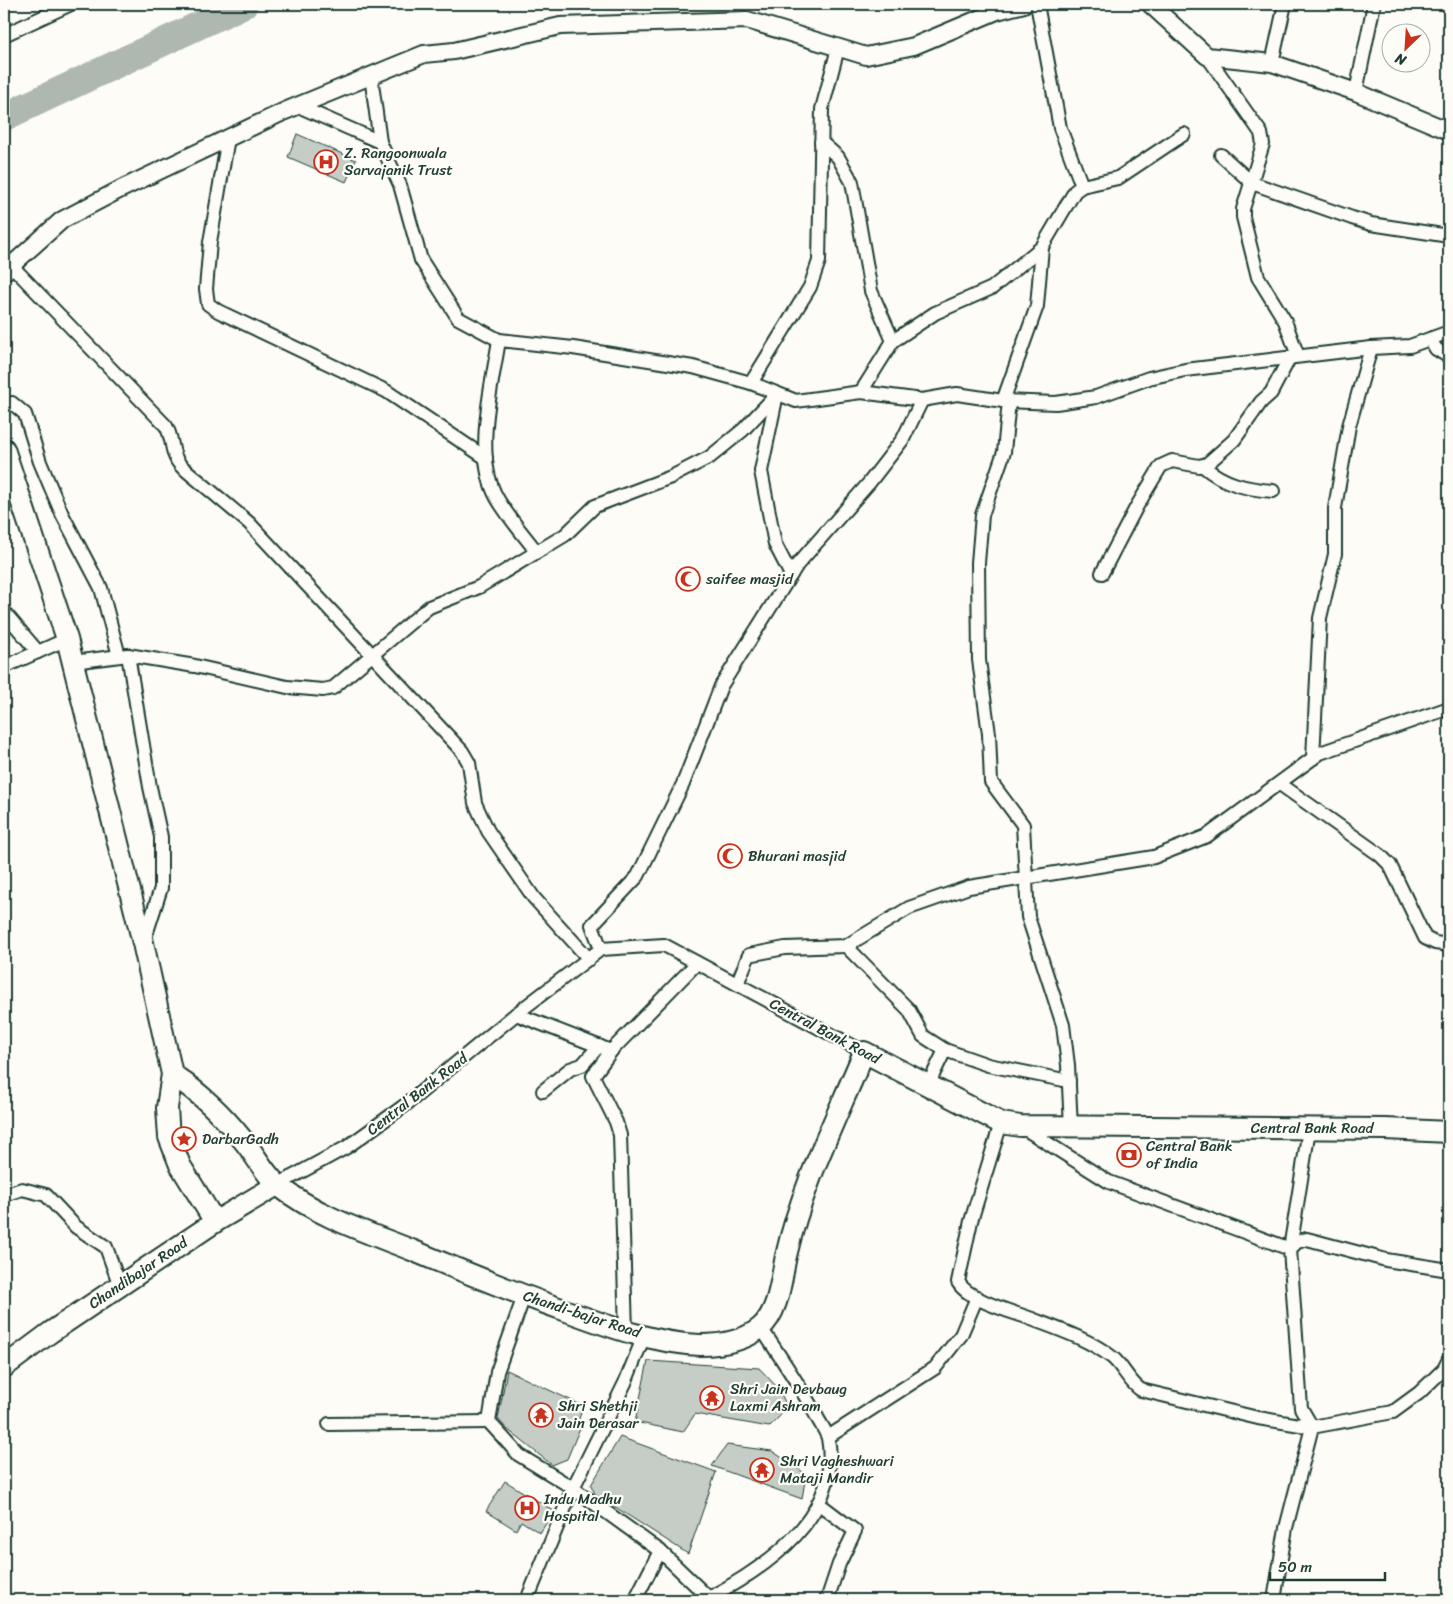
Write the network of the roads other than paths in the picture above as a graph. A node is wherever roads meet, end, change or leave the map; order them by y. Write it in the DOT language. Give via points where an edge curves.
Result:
graph roads {
  1 [pos="71,4"];
  2 [pos="1024,4"];
  3 [pos="1037,4"];
  4 [pos="1150,4"];
  5 [pos="1285,4"];
  6 [pos="1374,4"];
  7 [pos="4,35"];
  8 [pos="838,48"];
  9 [pos="1207,56"];
  10 [pos="1272,64"];
  11 [pos="371,76"];
  12 [pos="1356,92"];
  13 [pos="298,106"];
  14 [pos="1449,131"];
  15 [pos="1184,134"];
  16 [pos="228,138"];
  17 [pos="380,142"];
  18 [pos="821,142"];
  19 [pos="1221,155"];
  20 [pos="1252,183"];
  21 [pos="1082,186"];
  22 [pos="1449,236"];
  23 [pos="1042,247"];
  24 [pos="8,268"];
  25 [pos="1449,332"];
  26 [pos="498,340"];
  27 [pos="1430,340"];
  28 [pos="893,341"];
  29 [pos="1372,348"];
  30 [pos="1294,356"];
  31 [pos="1449,357"];
  32 [pos="751,382"];
  33 [pos="861,392"];
  34 [pos="777,394"];
  35 [pos="922,400"];
  36 [pos="1006,401"];
  37 [pos="4,405"];
  38 [pos="4,450"];
  39 [pos="486,458"];
  40 [pos="1203,466"];
  41 [pos="1273,491"];
  42 [pos="536,551"];
  43 [pos="1102,573"];
  44 [pos="791,575"];
  45 [pos="4,612"];
  46 [pos="68,639"];
  47 [pos="38,652"];
  48 [pos="373,653"];
  49 [pos="123,655"];
  50 [pos="73,662"];
  51 [pos="4,667"];
  52 [pos="1449,708"];
  53 [pos="1313,758"];
  54 [pos="1280,784"];
  55 [pos="1026,879"];
  56 [pos="143,943"];
  57 [pos="1449,945"];
  58 [pos="846,946"];
  59 [pos="601,949"];
  60 [pos="589,959"];
  61 [pos="697,963"];
  62 [pos="737,984"];
  63 [pos="516,1014"];
  64 [pos="605,1048"];
  65 [pos="945,1050"];
  66 [pos="864,1052"];
  67 [pos="172,1074"];
  68 [pos="1069,1081"];
  69 [pos="928,1085"];
  70 [pos="543,1091"];
  71 [pos="1010,1124"];
  72 [pos="1071,1128"];
  73 [pos="1309,1128"];
  74 [pos="1449,1132"];
  75 [pos="277,1185"];
  76 [pos="4,1195"];
  77 [pos="215,1222"];
  78 [pos="1290,1249"];
  79 [pos="1449,1270"];
  80 [pos="120,1286"];
  81 [pos="524,1296"];
  82 [pos="977,1297"];
  83 [pos="760,1328"];
  84 [pos="635,1333"];
  85 [pos="1449,1359"];
  86 [pos="4,1367"];
  87 [pos="489,1422"];
  88 [pos="329,1424"];
  89 [pos="1312,1428"];
  90 [pos="828,1437"];
  91 [pos="573,1488"];
  92 [pos="818,1503"];
  93 [pos="660,1551"];
  94 [pos="710,1599"];
  95 [pos="528,1600"];
  96 [pos="635,1600"];
  97 [pos="827,1600"];
  98 [pos="1274,1600"];
  1 -- 7 [label="street"];
  2 -- 8 [label="street" via="998,11 914,46 866,56"];
  3 -- 21 [label="street" via="1060,128"];
  4 -- 9 [label="street"];
  5 -- 10 [label="street"];
  6 -- 12 [label="street"];
  8 -- 11 [label="street" via="747,20 560,26 454,51 424,54"];
  8 -- 18 [label="street" via="822,109"];
  9 -- 10 [label="street"];
  9 -- 20 [label="street" via="1261,133 1263,144"];
  10 -- 12 [label="street"];
  11 -- 13 [label="street"];
  11 -- 17 [label="street"];
  12 -- 14 [label="street"];
  13 -- 16 [label="street"];
  13 -- 17 [label="street"];
  15 -- 21 [label="street" via="1118,178"];
  16 -- 24 [label="street" via="62,220"];
  16 -- 39 [label="street" via="210,242 208,304 386,391"];
  17 -- 26 [label="street" via="400,185 421,260 458,318"];
  18 -- 28 [label="street" via="838,157 852,182 871,291"];
  18 -- 32 [label="street" via="817,268 796,311"];
  19 -- 20 [label="street"];
  20 -- 22 [label="street" via="1371,224"];
  20 -- 30 [label="street" via="1242,217 1258,277 1285,321"];
  21 -- 23 [label="street" via="1070,198"];
  23 -- 28 [label="street" via="992,288 935,313"];
  23 -- 36 [label="street" via="1037,306"];
  24 -- 48 [label="street" via="166,426 172,439 173,456 181,466 249,523"];
  25 -- 27 [label="street"];
  26 -- 32 [label="street" via="694,367"];
  26 -- 39 [label="street" via="487,423"];
  27 -- 29 [label="street" via="1410,346"];
  27 -- 31 [label="street" via="1436,349"];
  28 -- 33 [label="street"];
  29 -- 30 [label="street"];
  29 -- 53 [label="street" via="1349,426 1335,508 1335,554 1320,618"];
  30 -- 36 [label="street" via="1185,370 1150,378 1096,397 1056,404"];
  30 -- 40 [label="street" via="1234,440"];
  32 -- 34 [label="street"];
  33 -- 34 [label="street" via="796,401"];
  33 -- 35 [label="street"];
  34 -- 42 [label="street" via="710,457 671,477 595,506 564,535"];
  34 -- 44 [label="street" via="761,471 776,544"];
  35 -- 36 [label="street" via="957,394"];
  35 -- 44 [label="street" via="903,439"];
  36 -- 55 [label="street" via="1004,452 982,514 978,563 979,660 989,734 991,782 1023,825"];
  37 -- 49 [label="street" via="12,403 25,414 40,462 62,514 101,588"];
  38 -- 46 [label="main road"];
  39 -- 42 [label="street" via="497,498"];
  40 -- 41 [label="street" via="1218,478 1243,488"];
  40 -- 43 [label="street" via="1172,461 1161,466 1136,506"];
  42 -- 48 [label="street" via="479,587 429,608"];
  44 -- 59 [label="street" via="721,686 684,784 638,876 592,925"];
  45 -- 47 [label="street"];
  46 -- 47 [label="street"];
  46 -- 50 [label="main road"];
  47 -- 51 [label="street"];
  48 -- 49 [label="street" via="343,681 323,690 288,687 195,666"];
  48 -- 60 [label="street" via="462,751 469,763 476,803 488,831 534,898"];
  49 -- 50 [label="street"];
  49 -- 56 [label="street" via="161,837 161,888"];
  50 -- 56 [label="main road"];
  52 -- 53 [label="street"];
  53 -- 54 [label="street"];
  54 -- 55 [label="street" via="1207,836 1154,857"];
  54 -- 57 [label="street" via="1380,855 1395,872 1425,938"];
  55 -- 58 [label="street" via="969,887 909,908"];
  55 -- 68 [label="street" via="1028,917 1063,1025"];
  56 -- 67 [label="main road"];
  58 -- 62 [label="street" via="785,948 749,954"];
  58 -- 65 [label="street" via="910,1010 923,1036"];
  59 -- 60 [label="street, Central Bank Road"];
  59 -- 61 [label="street, Central Bank Road" via="664,945"];
  60 -- 63 [label="street, Central Bank Road"];
  61 -- 62 [label="street, Central Bank Road"];
  61 -- 64 [label="street"];
  62 -- 66 [label="street, Central Bank Road"];
  63 -- 64 [label="street"];
  63 -- 75 [label="street, Central Bank Road" via="404,1106 347,1148"];
  64 -- 70 [label="street" via="582,1065 570,1069"];
  64 -- 84 [label="street" via="593,1076 620,1135"];
  65 -- 68 [label="street" via="988,1065"];
  65 -- 69 [label="street"];
  66 -- 69 [label="main road, Central Bank Road"];
  66 -- 83 [label="main road" via="810,1179 793,1229 780,1290 770,1315"];
  67 -- 75 [label="main road, Chandi-bajar Road" via="204,1096"];
  67 -- 77 [label="main road" via="166,1108 169,1137 180,1165"];
  68 -- 72 [label="street"];
  69 -- 71 [label="main road, Central Bank Road"];
  71 -- 72 [label="main road, Central Bank Road"];
  71 -- 78 [label="street" via="1109,1182"];
  71 -- 82 [label="street" via="971,1221 958,1282 964,1290"];
  72 -- 73 [label="main road, Central Bank Road"];
  73 -- 74 [label="main road, Central Bank Road"];
  73 -- 78 [label="street"];
  75 -- 77 [label="main road, Chandibajar Road"];
  75 -- 81 [label="main road, Chandi-bajar Road" via="336,1219"];
  76 -- 80 [label="street" via="22,1189 46,1195 76,1227 106,1247"];
  77 -- 80 [label="main road, Chandibajar Road"];
  78 -- 79 [label="street" via="1307,1239 1386,1260"];
  78 -- 89 [label="street" via="1301,1408"];
  80 -- 86 [label="main road, Chandibajar Road"];
  81 -- 84 [label="main road, Chandi-bajar Road"];
  81 -- 87 [label="street" via="496,1372"];
  82 -- 89 [label="street" via="1080,1338 1115,1360 1141,1390"];
  82 -- 90 [label="street" via="961,1335 935,1368"];
  83 -- 84 [label="main road, Chandi-bajar Road" via="722,1344 699,1344"];
  83 -- 90 [label="street" via="801,1387"];
  84 -- 91 [label="street" via="625,1383"];
  85 -- 89 [label="street" via="1444,1370 1393,1412"];
  87 -- 88 [label="street"];
  87 -- 91 [label="street" via="519,1455"];
  89 -- 98 [label="street" via="1286,1528"];
  90 -- 92 [label="street" via="826,1479"];
  91 -- 93 [label="street"];
  91 -- 95 [label="street"];
  92 -- 94 [label="street" via="802,1530 771,1559"];
  92 -- 97 [label="street" via="855,1531"];
  93 -- 94 [label="street"];
  93 -- 96 [label="street"];
}
